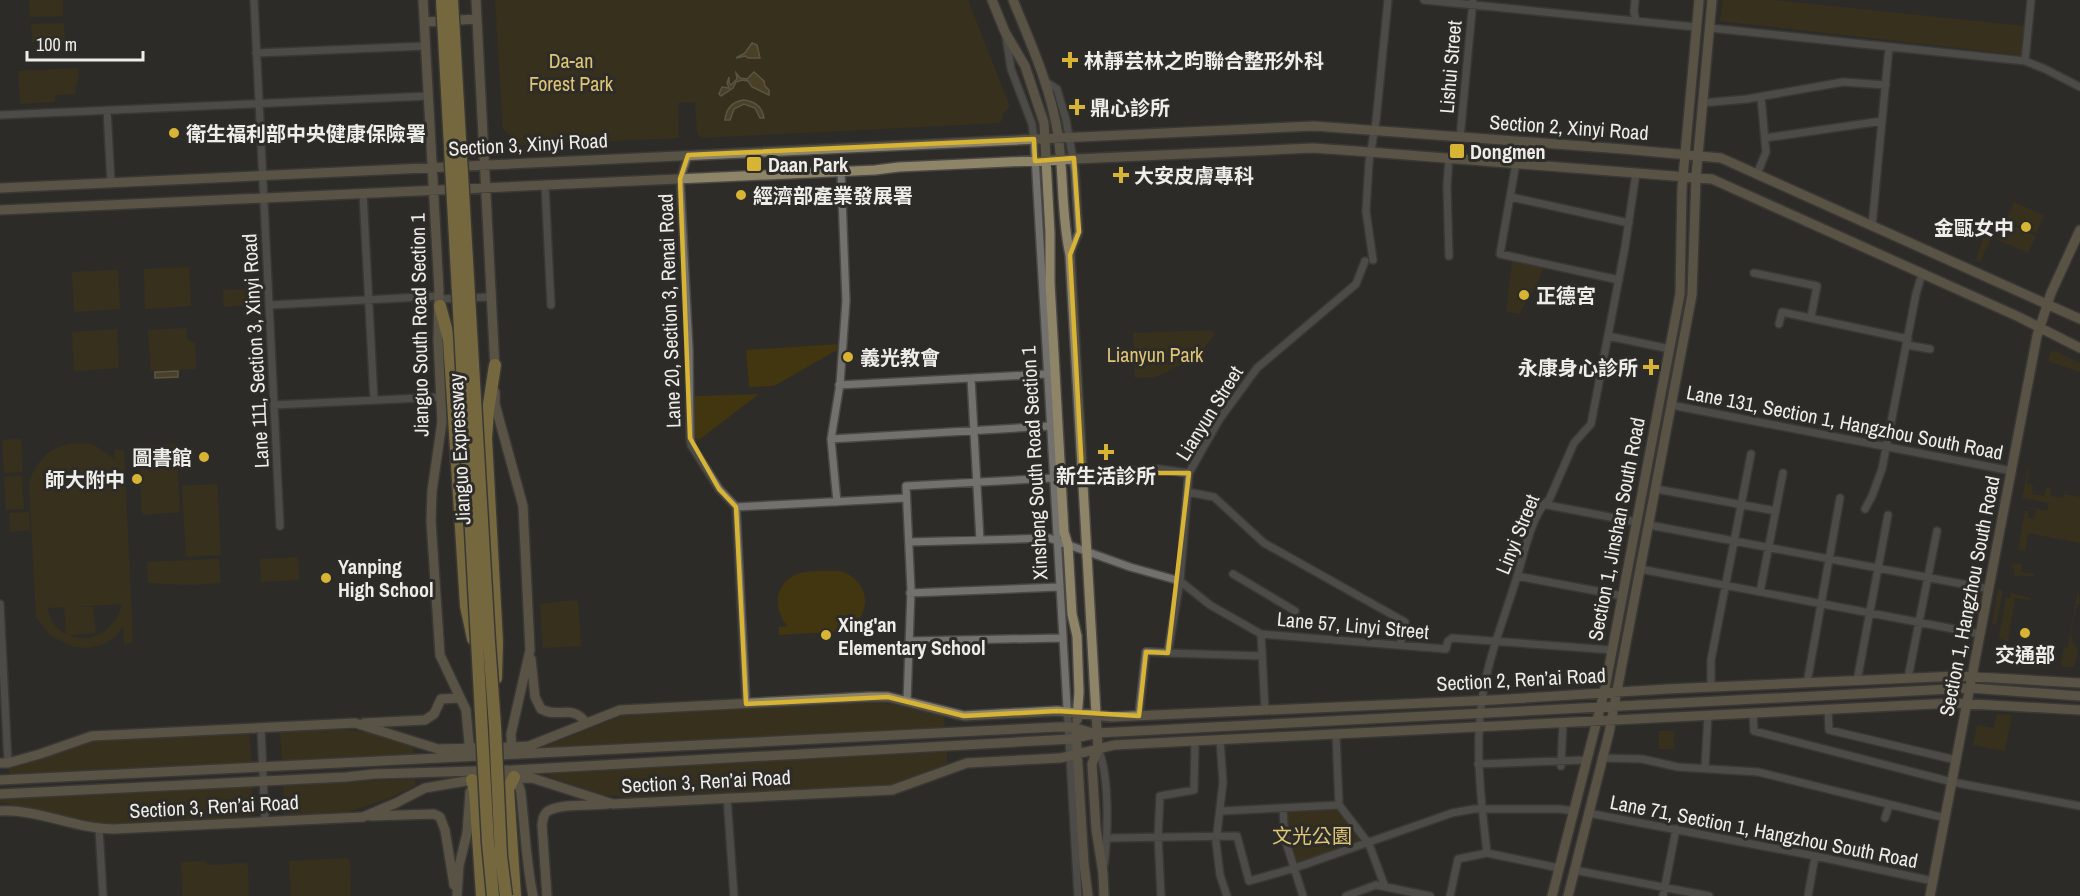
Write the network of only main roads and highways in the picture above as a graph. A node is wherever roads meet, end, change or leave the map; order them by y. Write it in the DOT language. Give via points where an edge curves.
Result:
graph roads {
  1 [pos="423,0"];
  2 [pos="442,0"];
  3 [pos="452,0"];
  4 [pos="476,0"];
  5 [pos="992,0"];
  6 [pos="1013,0"];
  7 [pos="1699,0"];
  8 [pos="1712,0"];
  9 [pos="477,19"];
  10 [pos="425,22"];
  11 [pos="1046,138"];
  12 [pos="1059,138"];
  13 [pos="1685,154"];
  14 [pos="1698,155"];
  15 [pos="1060,159"];
  16 [pos="1041,160"];
  17 [pos="484,165"];
  18 [pos="433,167"];
  19 [pos="1684,176"];
  20 [pos="1696,177"];
  21 [pos="0,188"];
  22 [pos="485,188"];
  23 [pos="434,190"];
  24 [pos="0,210"];
  25 [pos="2080,230"];
  26 [pos="439,301"];
  27 [pos="2047,305"];
  28 [pos="2080,319"];
  29 [pos="2039,328"];
  30 [pos="2080,348"];
  31 [pos="495,365"];
  32 [pos="530,650"];
  33 [pos="478,660"];
  34 [pos="1972,676"];
  35 [pos="2080,683"];
  36 [pos="1970,688"];
  37 [pos="1617,692"];
  38 [pos="1604,693"];
  39 [pos="2080,696"];
  40 [pos="459,698"];
  41 [pos="1967,703"];
  42 [pos="1614,706"];
  43 [pos="1600,707"];
  44 [pos="2080,710"];
  45 [pos="1072,713"];
  46 [pos="1096,716"];
  47 [pos="1611,720"];
  48 [pos="1596,721"];
  49 [pos="355,723"];
  50 [pos="586,723"];
  51 [pos="495,726"];
  52 [pos="1072,734"];
  53 [pos="1097,734"];
  54 [pos="1098,749"];
  55 [pos="512,751"];
  56 [pos="470,753"];
  57 [pos="1073,755"];
  58 [pos="4,763"];
  59 [pos="514,774"];
  60 [pos="471,775"];
  61 [pos="0,780"];
  62 [pos="0,794"];
  63 [pos="613,804"];
  64 [pos="0,805"];
  65 [pos="16,810"];
  66 [pos="0,811"];
  67 [pos="363,817"];
  68 [pos="456,896"];
  69 [pos="482,896"];
  70 [pos="494,896"];
  71 [pos="506,896"];
  72 [pos="515,896"];
  73 [pos="533,896"];
  74 [pos="547,896"];
  75 [pos="1088,896"];
  76 [pos="1104,896"];
  77 [pos="1552,896"];
  78 [pos="1568,896"];
  79 [pos="1930,896"];
  1 -- 10 [label="main road, Jianguo South Road Section 1"];
  2 -- 33 [label="highway, Jianguo Expressway, bridge"];
  3 -- 51 [label="highway, Jianguo Expressway, bridge"];
  4 -- 9 [label="main road"];
  5 -- 11 [label="main road" via="1025,66"];
  6 -- 12 [label="main road" via="1046,82"];
  7 -- 13 [label="main road, Section 1, Jinshan South Road"];
  8 -- 14 [label="main road, Section 1, Jinshan South Road"];
  9 -- 10 [label="main road"];
  9 -- 17 [label="main road"];
  10 -- 18 [label="main road, Jianguo South Road Section 1"];
  11 -- 12 [label="main road, Section 3, Xinyi Road"];
  11 -- 16 [label="main road"];
  11 -- 17 [label="main road, Section 3, Xinyi Road"];
  12 -- 13 [label="main road, Section 2, Xinyi Road" via="1314,126"];
  12 -- 15 [label="main road"];
  13 -- 14 [label="main road, Section 2, Xinyi Road"];
  13 -- 19 [label="main road, Section 1, Jinshan South Road"];
  14 -- 20 [label="main road, Section 1, Jinshan South Road"];
  14 -- 27 [label="main road, Section 2, Xinyi Road" via="1721,158"];
  15 -- 16 [label="main road, Section 2, Xinyi Road"];
  15 -- 19 [label="main road, Section 2, Xinyi Road" via="1313,148"];
  15 -- 46 [label="main road" via="1070,255"];
  16 -- 22 [label="main road, Section 3, Xinyi Road"];
  16 -- 45 [label="main road, Xinsheng South Road Section 1" via="1050,233 1062,542 1077,636 1079,692"];
  17 -- 18 [label="main road, Section 3, Xinyi Road"];
  17 -- 22 [label="main road"];
  18 -- 21 [label="main road, Section 3, Xinyi Road"];
  18 -- 23 [label="main road, Jianguo South Road Section 1"];
  19 -- 20 [label="main road, Section 2, Xinyi Road"];
  19 -- 38 [label="main road, Section 1, Jinshan South Road" via="1680,294"];
  20 -- 29 [label="main road, Section 2, Xinyi Road" via="1717,181"];
  20 -- 37 [label="main road, Section 1, Jinshan South Road" via="1692,295"];
  22 -- 23 [label="main road, Section 3, Xinyi Road"];
  22 -- 31 [label="main road"];
  23 -- 24 [label="main road, Section 3, Xinyi Road"];
  23 -- 26 [label="main road, Jianguo South Road Section 1"];
  25 -- 27 [label="main road, Section 1, Hangzhou South Road"];
  26 -- 33 [label="highway, bridge" via="449,339 466,606"];
  26 -- 40 [label="main road, Jianguo South Road Section 1" via="442,422 430,521 440,655"];
  27 -- 28 [label="main road, Section 2, Xinyi Road"];
  27 -- 29 [label="main road, Section 1, Hangzhou South Road"];
  29 -- 30 [label="main road, Section 2, Xinyi Road"];
  29 -- 34 [label="main road, Section 1, Hangzhou South Road"];
  31 -- 32 [label="main road" via="495,404 523,506"];
  31 -- 51 [label="highway, bridge" via="488,411 487,458 497,642"];
  32 -- 50 [label="main road" via="535,697 541,709 576,713"];
  32 -- 55 [label="main road" via="511,734"];
  33 -- 70 [label="highway, Jianguo Expressway, bridge"];
  34 -- 35 [label="main road, Section 2, Ren’ai Road"];
  34 -- 36 [label="main road, Section 1, Hangzhou South Road"];
  34 -- 37 [label="main road, Section 2, Ren’ai Road"];
  36 -- 39 [label="main road, Section 2, Ren’ai Road"];
  36 -- 41 [label="main road, Section 1, Hangzhou South Road"];
  36 -- 42 [label="main road, Section 2, Ren’ai Road"];
  37 -- 38 [label="main road, Section 2, Ren’ai Road"];
  37 -- 42 [label="main road, Section 1, Jinshan South Road"];
  38 -- 43 [label="main road, Section 1, Jinshan South Road"];
  38 -- 46 [label="main road, Section 2, Ren’ai Road"];
  40 -- 49 [label="main road" via="441,699 434,714 425,720"];
  40 -- 56 [label="main road, Jianguo South Road Section 1" via="467,718"];
  41 -- 44 [label="main road"];
  41 -- 47 [label="main road"];
  41 -- 79 [label="main road, Section 1, Hangzhou South Road"];
  42 -- 43 [label="main road, Section 2, Ren’ai Road"];
  42 -- 47 [label="main road, Section 1, Jinshan South Road"];
  43 -- 48 [label="main road, Section 1, Jinshan South Road"];
  43 -- 53 [label="main road, Section 2, Ren’ai Road"];
  45 -- 46 [label="main road, Section 2, Ren’ai Road"];
  45 -- 50 [label="main road, Section 3, Ren’ai Road" via="964,716 888,697 870,697 620,710"];
  45 -- 52 [label="main road, Xinsheng South Road Section 1"];
  46 -- 53 [label="main road"];
  47 -- 48 [label="main road"];
  47 -- 78 [label="main road, Section 1, Jinshan South Road"];
  48 -- 54 [label="main road" via="1114,745"];
  48 -- 77 [label="main road, Section 1, Jinshan South Road"];
  49 -- 56 [label="main road, Section 3, Ren’ai Road" via="431,747"];
  49 -- 58 [label="main road, Section 3, Ren’ai Road" via="92,736"];
  50 -- 55 [label="main road, Section 3, Ren’ai Road"];
  51 -- 71 [label="highway, Jianguo Expressway, bridge"];
  52 -- 53 [label="main road, Section 2, Ren’ai Road"];
  52 -- 55 [label="main road, Section 3, Ren’ai Road"];
  52 -- 57 [label="main road, Xinsheng South Road Section 1"];
  52 -- 59 [label="main road, Section 3, Ren’ai Road"];
  53 -- 54 [label="main road"];
  54 -- 57 [label="main road, Section 3, Ren’ai Road"];
  54 -- 76 [label="main road" via="1092,764"];
  55 -- 56 [label="main road, Section 3, Ren’ai Road"];
  55 -- 59 [label="main road"];
  56 -- 60 [label="main road, Jianguo South Road Section 1"];
  56 -- 61 [label="main road, Section 3, Ren’ai Road"];
  57 -- 63 [label="main road, Section 3, Ren’ai Road" via="967,763 892,790"];
  57 -- 75 [label="main road, Xinsheng South Road Section 1"];
  59 -- 60 [label="main road, Section 3, Ren’ai Road"];
  59 -- 63 [label="main road, Section 3, Ren’ai Road"];
  59 -- 72 [label="highway" via="508,789"];
  59 -- 73 [label="main road" via="521,791"];
  60 -- 62 [label="main road, Section 3, Ren’ai Road" via="264,780"];
  60 -- 67 [label="main road, Section 3, Ren’ai Road" via="425,788"];
  60 -- 68 [label="main road, Jianguo South Road Section 1" via="467,833"];
  60 -- 69 [label="highway"];
  63 -- 74 [label="main road" via="561,807 544,815"];
  64 -- 65 [label="main road"];
  65 -- 66 [label="main road, Section 3, Ren’ai Road"];
  65 -- 67 [label="main road, Section 3, Ren’ai Road" via="99,829"];
  67 -- 68 [label="main road" via="440,817"];
}
